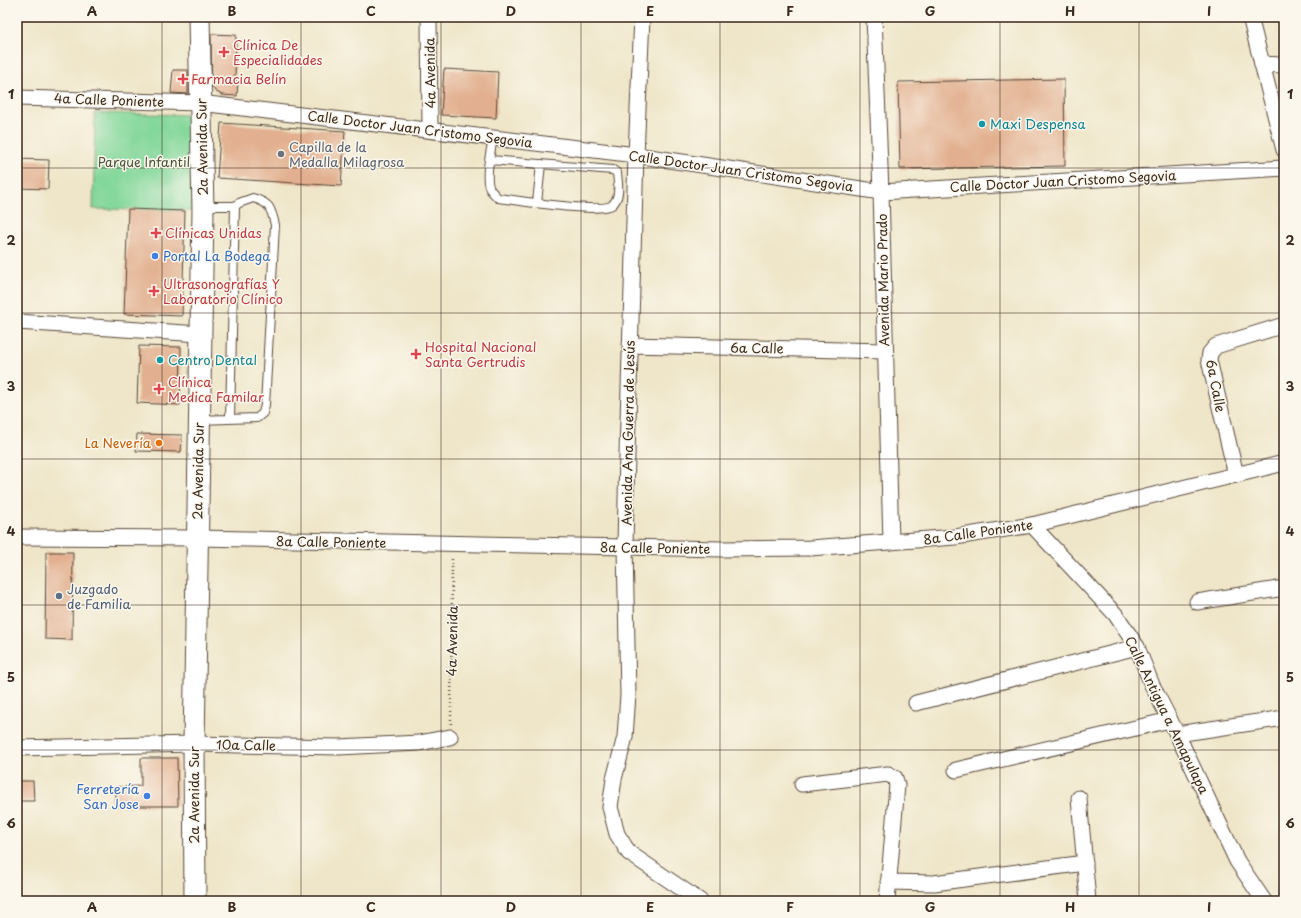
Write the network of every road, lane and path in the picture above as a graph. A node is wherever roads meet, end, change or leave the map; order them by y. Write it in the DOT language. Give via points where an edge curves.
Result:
graph roads {
  1 [pos="199,17"];
  2 [pos="429,17"];
  3 [pos="642,17"];
  4 [pos="874,17"];
  5 [pos="1250,17"];
  6 [pos="1262,64"];
  7 [pos="1284,65"];
  8 [pos="17,98"];
  9 [pos="200,103"];
  10 [pos="430,130"];
  11 [pos="492,138"];
  12 [pos="1284,150"];
  13 [pos="636,155"];
  14 [pos="490,160"];
  15 [pos="541,164"];
  16 [pos="1284,168"];
  17 [pos="881,192"];
  18 [pos="537,203"];
  19 [pos="203,206"];
  20 [pos="235,206"];
  21 [pos="17,322"];
  22 [pos="1284,325"];
  23 [pos="200,334"];
  24 [pos="630,345"];
  25 [pos="885,351"];
  26 [pos="230,419"];
  27 [pos="199,420"];
  28 [pos="1284,463"];
  29 [pos="1236,475"];
  30 [pos="1032,525"];
  31 [pos="17,537"];
  32 [pos="197,538"];
  33 [pos="891,542"];
  34 [pos="452,545"];
  35 [pos="625,546"];
  36 [pos="1284,588"];
  37 [pos="1197,602"];
  38 [pos="1137,647"];
  39 [pos="916,703"];
  40 [pos="1284,718"];
  41 [pos="1170,720"];
  42 [pos="1177,734"];
  43 [pos="450,737"];
  44 [pos="194,744"];
  45 [pos="17,748"];
  46 [pos="956,770"];
  47 [pos="802,784"];
  48 [pos="1079,798"];
  49 [pos="1085,863"];
  50 [pos="888,882"];
  51 [pos="1259,898"];
  52 [pos="195,901"];
  53 [pos="700,901"];
  54 [pos="887,901"];
  55 [pos="1088,901"];
  1 -- 9 [label="main road, 2a Avenida Sur"];
  2 -- 10 [label="street, 4a Avenida"];
  3 -- 13 [label="street, Avenida Ana Guerra de Jesús"];
  4 -- 17 [label="street, Avenida Mario Prado"];
  5 -- 6 [label="street"];
  6 -- 7 [label="street"];
  6 -- 12 [label="street"];
  8 -- 9 [label="street, 4a Calle Poniente"];
  9 -- 10 [label="street, Calle Doctor Juan Cristomo Segovia"];
  9 -- 19 [label="main road, 2a Avenida Sur"];
  10 -- 11 [label="street, Calle Doctor Juan Cristomo Segovia"];
  11 -- 13 [label="street, Calle Doctor Juan Cristomo Segovia"];
  11 -- 14 [label="lane"];
  13 -- 17 [label="street, Calle Doctor Juan Cristomo Segovia"];
  13 -- 24 [label="street, Avenida Ana Guerra de Jesús"];
  14 -- 15 [label="lane"];
  14 -- 18 [label="lane" via="489,187 498,198"];
  15 -- 18 [label="lane"];
  15 -- 18 [label="lane" via="613,170 617,174 618,195 610,207 602,208"];
  16 -- 17 [label="street, Calle Doctor Juan Cristomo Segovia"];
  17 -- 25 [label="street, Avenida Mario Prado"];
  19 -- 20 [label="lane"];
  19 -- 23 [label="main road, 2a Avenida Sur"];
  20 -- 26 [label="lane"];
  20 -- 26 [label="lane" via="253,198 264,201 272,210 275,225 263,413 257,418"];
  21 -- 23 [label="street"];
  22 -- 29 [label="street, 6a Calle" via="1216,346 1210,353 1209,360"];
  23 -- 27 [label="main road, 2a Avenida Sur"];
  24 -- 25 [label="street, 6a Calle"];
  24 -- 35 [label="street, Avenida Ana Guerra de Jesús"];
  25 -- 33 [label="street, Avenida Mario Prado"];
  26 -- 27 [label="lane"];
  27 -- 32 [label="main road, 2a Avenida Sur"];
  28 -- 29 [label="street, 8a Calle Poniente"];
  29 -- 30 [label="street, 8a Calle Poniente"];
  30 -- 33 [label="street, 8a Calle Poniente" via="955,538"];
  30 -- 38 [label="street, Calle Antigua a Amapulapa" via="1116,616"];
  31 -- 32 [label="street, 8a Calle Poniente"];
  32 -- 34 [label="street, 8a Calle Poniente"];
  32 -- 44 [label="main road, 2a Avenida Sur"];
  33 -- 35 [label="street, 8a Calle Poniente" via="810,548"];
  34 -- 35 [label="street, 8a Calle Poniente"];
  34 -- 43 [label="path, 4a Avenida"];
  35 -- 53 [label="street, Avenida Ana Guerra de Jesús" via="628,695 625,737 610,806 616,834 629,853"];
  36 -- 37 [label="street"];
  38 -- 39 [label="street"];
  38 -- 41 [label="street, Calle Antigua a Amapulapa"];
  40 -- 42 [label="street"];
  41 -- 42 [label="street, Calle Antigua a Amapulapa"];
  41 -- 46 [label="street"];
  42 -- 51 [label="street, Calle Antigua a Amapulapa" via="1237,861"];
  43 -- 44 [label="street, 10a Calle" via="419,743 339,747"];
  44 -- 45 [label="street, 10a Calle"];
  44 -- 52 [label="main road, 2a Avenida Sur"];
  47 -- 50 [label="street" via="888,774 895,778 897,785"];
  48 -- 49 [label="street"];
  49 -- 50 [label="street" via="934,883"];
  49 -- 55 [label="street"];
  50 -- 54 [label="street"];
}
